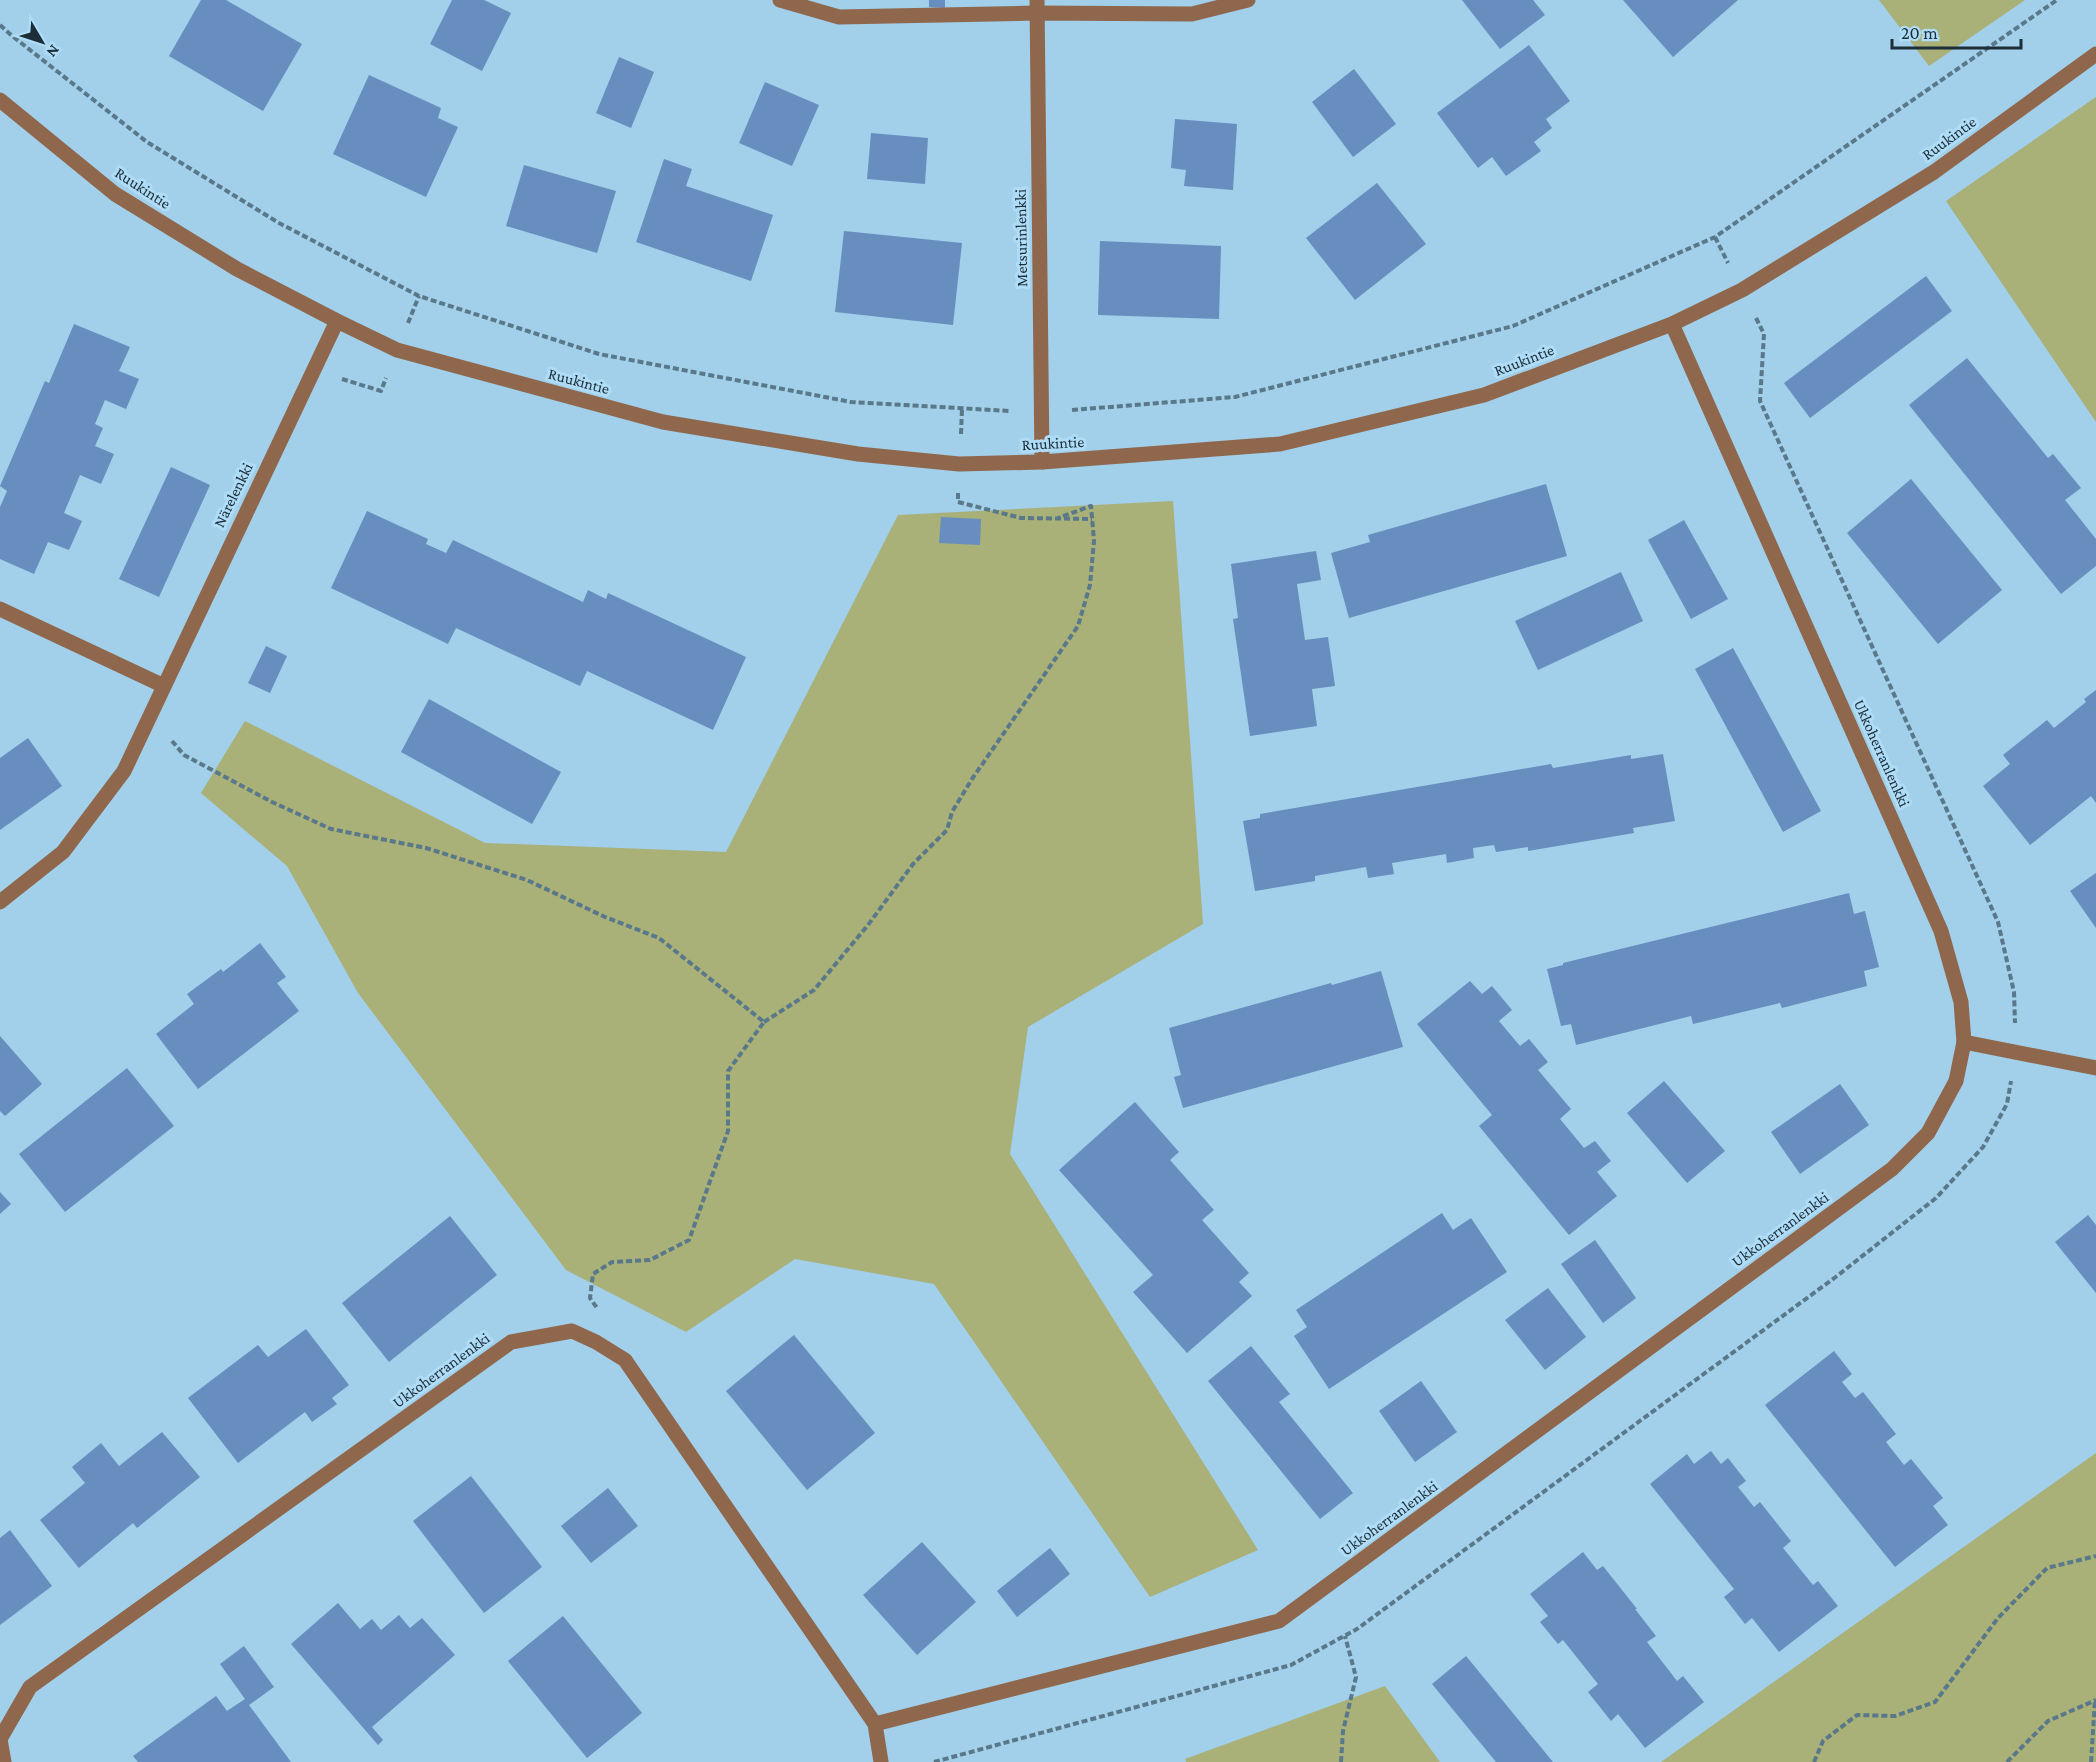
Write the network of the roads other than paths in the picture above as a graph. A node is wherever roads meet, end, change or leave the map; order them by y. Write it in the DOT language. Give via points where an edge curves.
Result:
graph roads {
  1 [pos="780,0"];
  2 [pos="1248,0"];
  3 [pos="1037,7"];
  4 [pos="2096,54"];
  5 [pos="0,100"];
  6 [pos="337,321"];
  7 [pos="1672,324"];
  8 [pos="1042,462"];
  9 [pos="0,609"];
  10 [pos="164,686"];
  11 [pos="0,902"];
  12 [pos="1964,1042"];
  13 [pos="2096,1068"];
  14 [pos="875,1724"];
  15 [pos="4,1762"];
  16 [pos="881,1762"];
  1 -- 3 [label="street" via="839,17"];
  2 -- 3 [label="street" via="1192,14"];
  3 -- 8 [label="street, Metsurinlenkki"];
  4 -- 7 [label="street, Ruukintie" via="1934,172 1742,290"];
  5 -- 6 [label="street, Ruukintie" via="115,194 237,269"];
  6 -- 8 [label="street, Ruukintie" via="397,350 663,422 858,454 959,464"];
  6 -- 10 [label="street, Närelenkki"];
  7 -- 8 [label="street, Ruukintie" via="1484,395 1280,444"];
  7 -- 12 [label="street, Ukkoherranlenkki" via="1941,931 1961,1002"];
  9 -- 10 [label="street"];
  10 -- 11 [label="street, Närelenkki" via="124,771 63,852"];
  12 -- 13 [label="street"];
  12 -- 14 [label="street, Ukkoherranlenkki" via="1956,1081 1928,1134 1892,1169 1279,1621"];
  14 -- 15 [label="street, Ukkoherranlenkki" via="625,1360 572,1331 511,1341 30,1687 0,1739"];
  14 -- 16 [label="street, Ukkoherranlenkki"];
}
